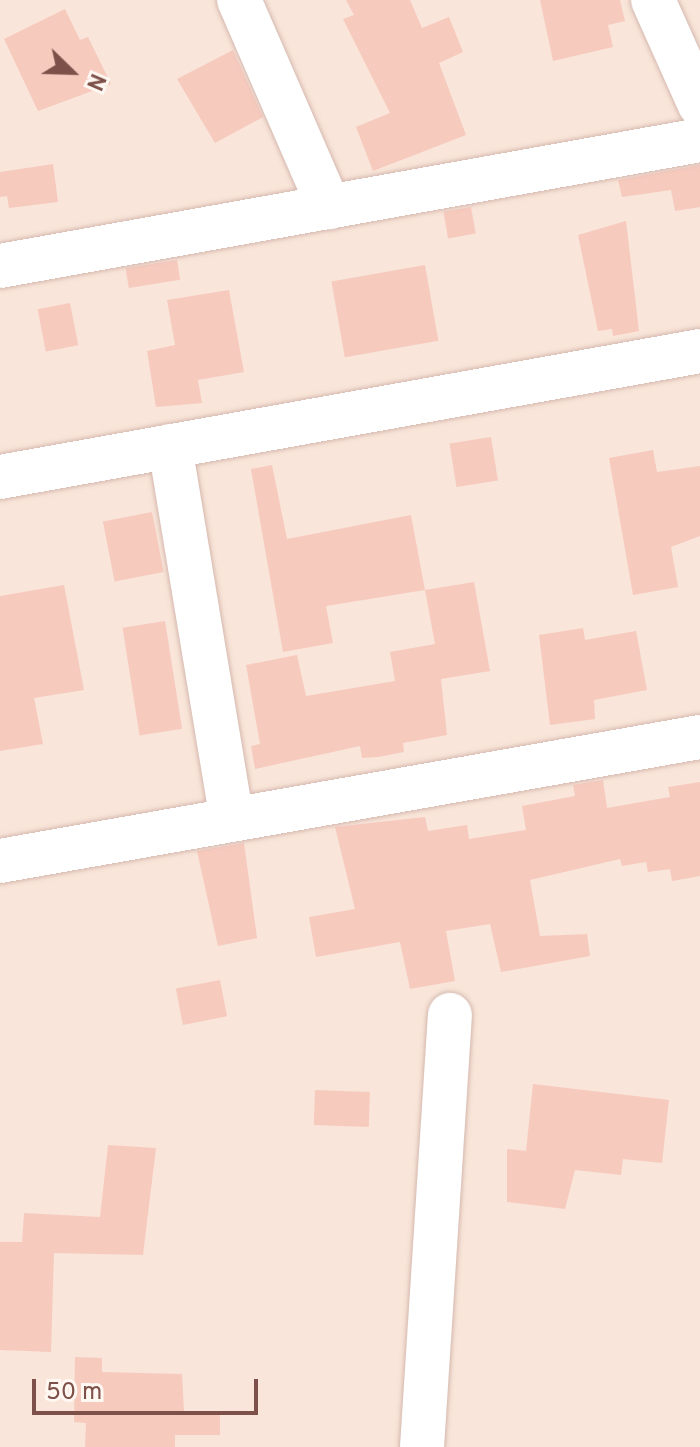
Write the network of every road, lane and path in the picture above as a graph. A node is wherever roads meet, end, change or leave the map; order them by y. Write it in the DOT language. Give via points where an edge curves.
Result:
graph roads {
  1 [pos="239,0"];
  2 [pos="653,0"];
  3 [pos="700,105"];
  4 [pos="700,140"];
  5 [pos="329,207"];
  6 [pos="0,266"];
  7 [pos="700,351"];
  8 [pos="170,446"];
  9 [pos="0,477"];
  10 [pos="700,737"];
  11 [pos="232,819"];
  12 [pos="0,861"];
  13 [pos="450,1015"];
  14 [pos="422,1447"];
  1 -- 5 [label="street"];
  2 -- 3 [label="street"];
  4 -- 5 [label="street"];
  5 -- 6 [label="street"];
  7 -- 8 [label="street"];
  8 -- 9 [label="street"];
  8 -- 11 [label="street"];
  10 -- 11 [label="street"];
  11 -- 12 [label="street"];
  13 -- 14 [label="street"];
}
